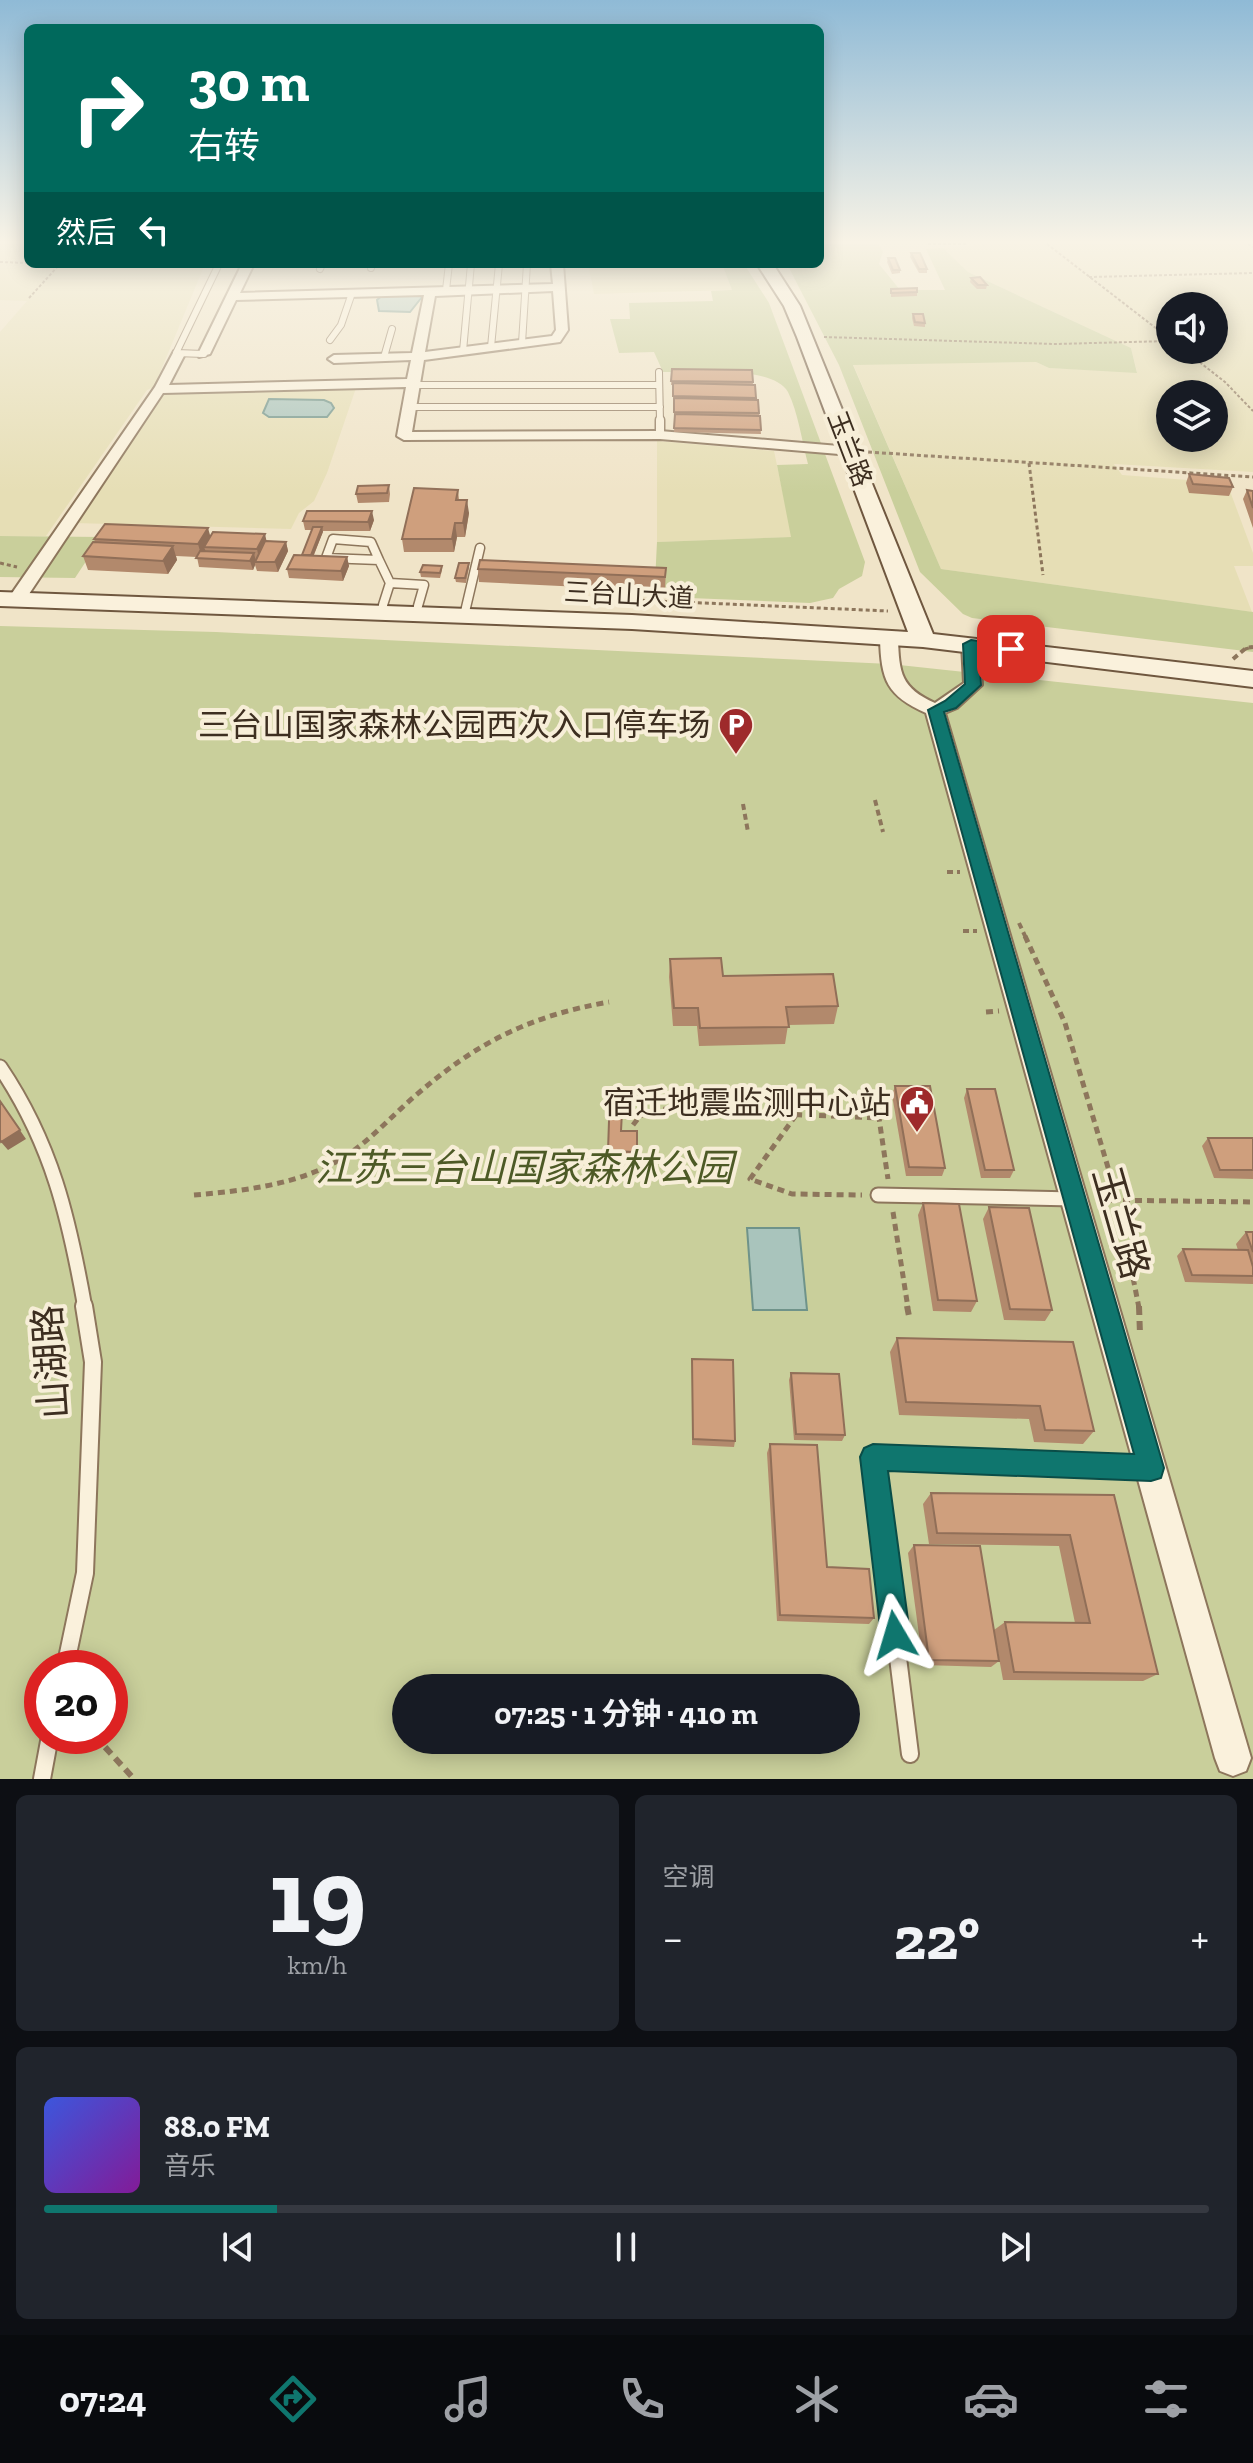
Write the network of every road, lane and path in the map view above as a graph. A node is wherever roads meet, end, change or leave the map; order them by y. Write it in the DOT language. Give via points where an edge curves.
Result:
graph roads {
  1 [pos="189,327"];
  2 [pos="217,327"];
  3 [pos="340,327"];
  4 [pos="423,327"];
  5 [pos="465,327"];
  6 [pos="493,327"];
  7 [pos="523,327"];
  8 [pos="562,327"];
  9 [pos="793,327"];
  10 [pos="801,327"];
  11 [pos="392,329"];
  12 [pos="806,337"];
  13 [pos="330,340"];
  14 [pos="1156,340"];
  15 [pos="522,343"];
  16 [pos="491,347"];
  17 [pos="463,351"];
  18 [pos="179,354"];
  19 [pos="204,354"];
  20 [pos="417,356"];
  21 [pos="384,357"];
  22 [pos="334,359"];
  23 [pos="1201,364"];
  24 [pos="659,372"];
  25 [pos="412,384"];
  26 [pos="659,385"];
  27 [pos="160,389"];
  28 [pos="1250,404"];
  29 [pos="408,407"];
  30 [pos="660,407"];
  31 [pos="1253,411"];
  32 [pos="660,435"];
  33 [pos="847,451"];
  34 [pos="1029,463"];
  35 [pos="1253,477"];
  36 [pos="480,548"];
  37 [pos="380,560"];
  38 [pos="1043,575"];
  39 [pos="386,594"];
  40 [pos="10,595"];
  41 [pos="465,612"];
  42 [pos="906,634"];
  43 [pos="971,644"];
  44 [pos="1253,647"];
  45 [pos="1228,663"];
  46 [pos="1253,666"];
  47 [pos="1253,679"];
  48 [pos="935,710"];
  49 [pos="875,800"];
  50 [pos="743,804"];
  51 [pos="748,832"];
  52 [pos="883,832"];
  53 [pos="1013,909"];
  54 [pos="609,1002"];
  55 [pos="0,1067"];
  56 [pos="796,1115"];
  57 [pos="879,1118"];
  58 [pos="633,1125"];
  59 [pos="194,1195"];
  60 [pos="878,1195"];
  61 [pos="1075,1199"];
  62 [pos="1118,1201"];
  63 [pos="1253,1202"];
  64 [pos="1140,1336"];
  65 [pos="1151,1468"];
  66 [pos="69,1650"];
  67 [pos="47,1754"];
  68 [pos="111,1754"];
  69 [pos="910,1754"];
  70 [pos="1236,1768"];
  71 [pos="42,1779"];
  72 [pos="134,1779"];
  1 -- 18 [label="lane"];
  2 -- 19 [label="street"];
  3 -- 13 [label="lane"];
  4 -- 20 [label="street"];
  5 -- 17 [label="lane"];
  6 -- 16 [label="lane"];
  7 -- 15 [label="lane"];
  8 -- 15 [label="street" via="560,335"];
  9 -- 33 [label="main road, 玉兰路"];
  10 -- 12 [label="main road, 玉兰路"];
  11 -- 21 [label="lane"];
  12 -- 14 [label="path" via="1055,344"];
  12 -- 33 [label="main road, 玉兰路"];
  15 -- 16 [label="street"];
  16 -- 17 [label="street"];
  17 -- 20 [label="street"];
  18 -- 19 [label="lane"];
  18 -- 27 [label="street"];
  20 -- 21 [label="street"];
  20 -- 25 [label="street"];
  21 -- 22 [label="street"];
  23 -- 28 [label="path"];
  24 -- 26 [label="lane"];
  25 -- 26 [label="lane"];
  25 -- 27 [label="street"];
  25 -- 29 [label="street"];
  26 -- 30 [label="lane"];
  27 -- 40 [label="street"];
  28 -- 31 [label="path"];
  29 -- 30 [label="lane"];
  29 -- 32 [label="street" via="404,436"];
  30 -- 32 [label="lane"];
  32 -- 33 [label="street"];
  33 -- 34 [label="path"];
  33 -- 42 [label="main road, 玉兰路"];
  34 -- 35 [label="path"];
  34 -- 38 [label="path"];
  36 -- 41 [label="lane"];
  37 -- 37 [label="lane" via="365,540 333,539 326,558"];
  37 -- 39 [label="lane"];
  39 -- 40 [label="main road, 三台山大道"];
  39 -- 41 [label="main road, 三台山大道" via="418,606"];
  40 -- 41 [label="main road, 三台山大道"];
  41 -- 42 [label="main road, 三台山大道"];
  42 -- 43 [label="main road, 三台山大道"];
  42 -- 45 [label="main road, 三台山大道"];
  42 -- 48 [label="street, 玉兰路" via="890,674 910,700"];
  43 -- 47 [label="main road, 三台山大道"];
  43 -- 48 [label="street" via="973,685"];
  44 -- 45 [label="path"];
  45 -- 46 [label="main road, 三台山大道"];
  48 -- 61 [label="street, 玉兰路"];
  49 -- 52 [label="path"];
  50 -- 51 [label="path"];
  53 -- 62 [label="path" via="1065,1023"];
  54 -- 59 [label="path" via="562,1009 477,1046 368,1142 331,1165 297,1178"];
  55 -- 66 [label="lane, 山湖路" via="17,1087 63,1189 91,1350 85,1573"];
  56 -- 57 [label="path"];
  56 -- 58 [label="path" via="657,1109"];
  56 -- 60 [label="path" via="750,1179 792,1194"];
  60 -- 61 [label="lane"];
  61 -- 62 [label="path"];
  61 -- 65 [label="street, 玉兰路"];
  62 -- 63 [label="path"];
  62 -- 64 [label="path"];
  65 -- 69 [label="lane" via="873,1457"];
  65 -- 70 [label="street, 玉兰路"];
  67 -- 71 [label="lane"];
  68 -- 72 [label="path"];
}
